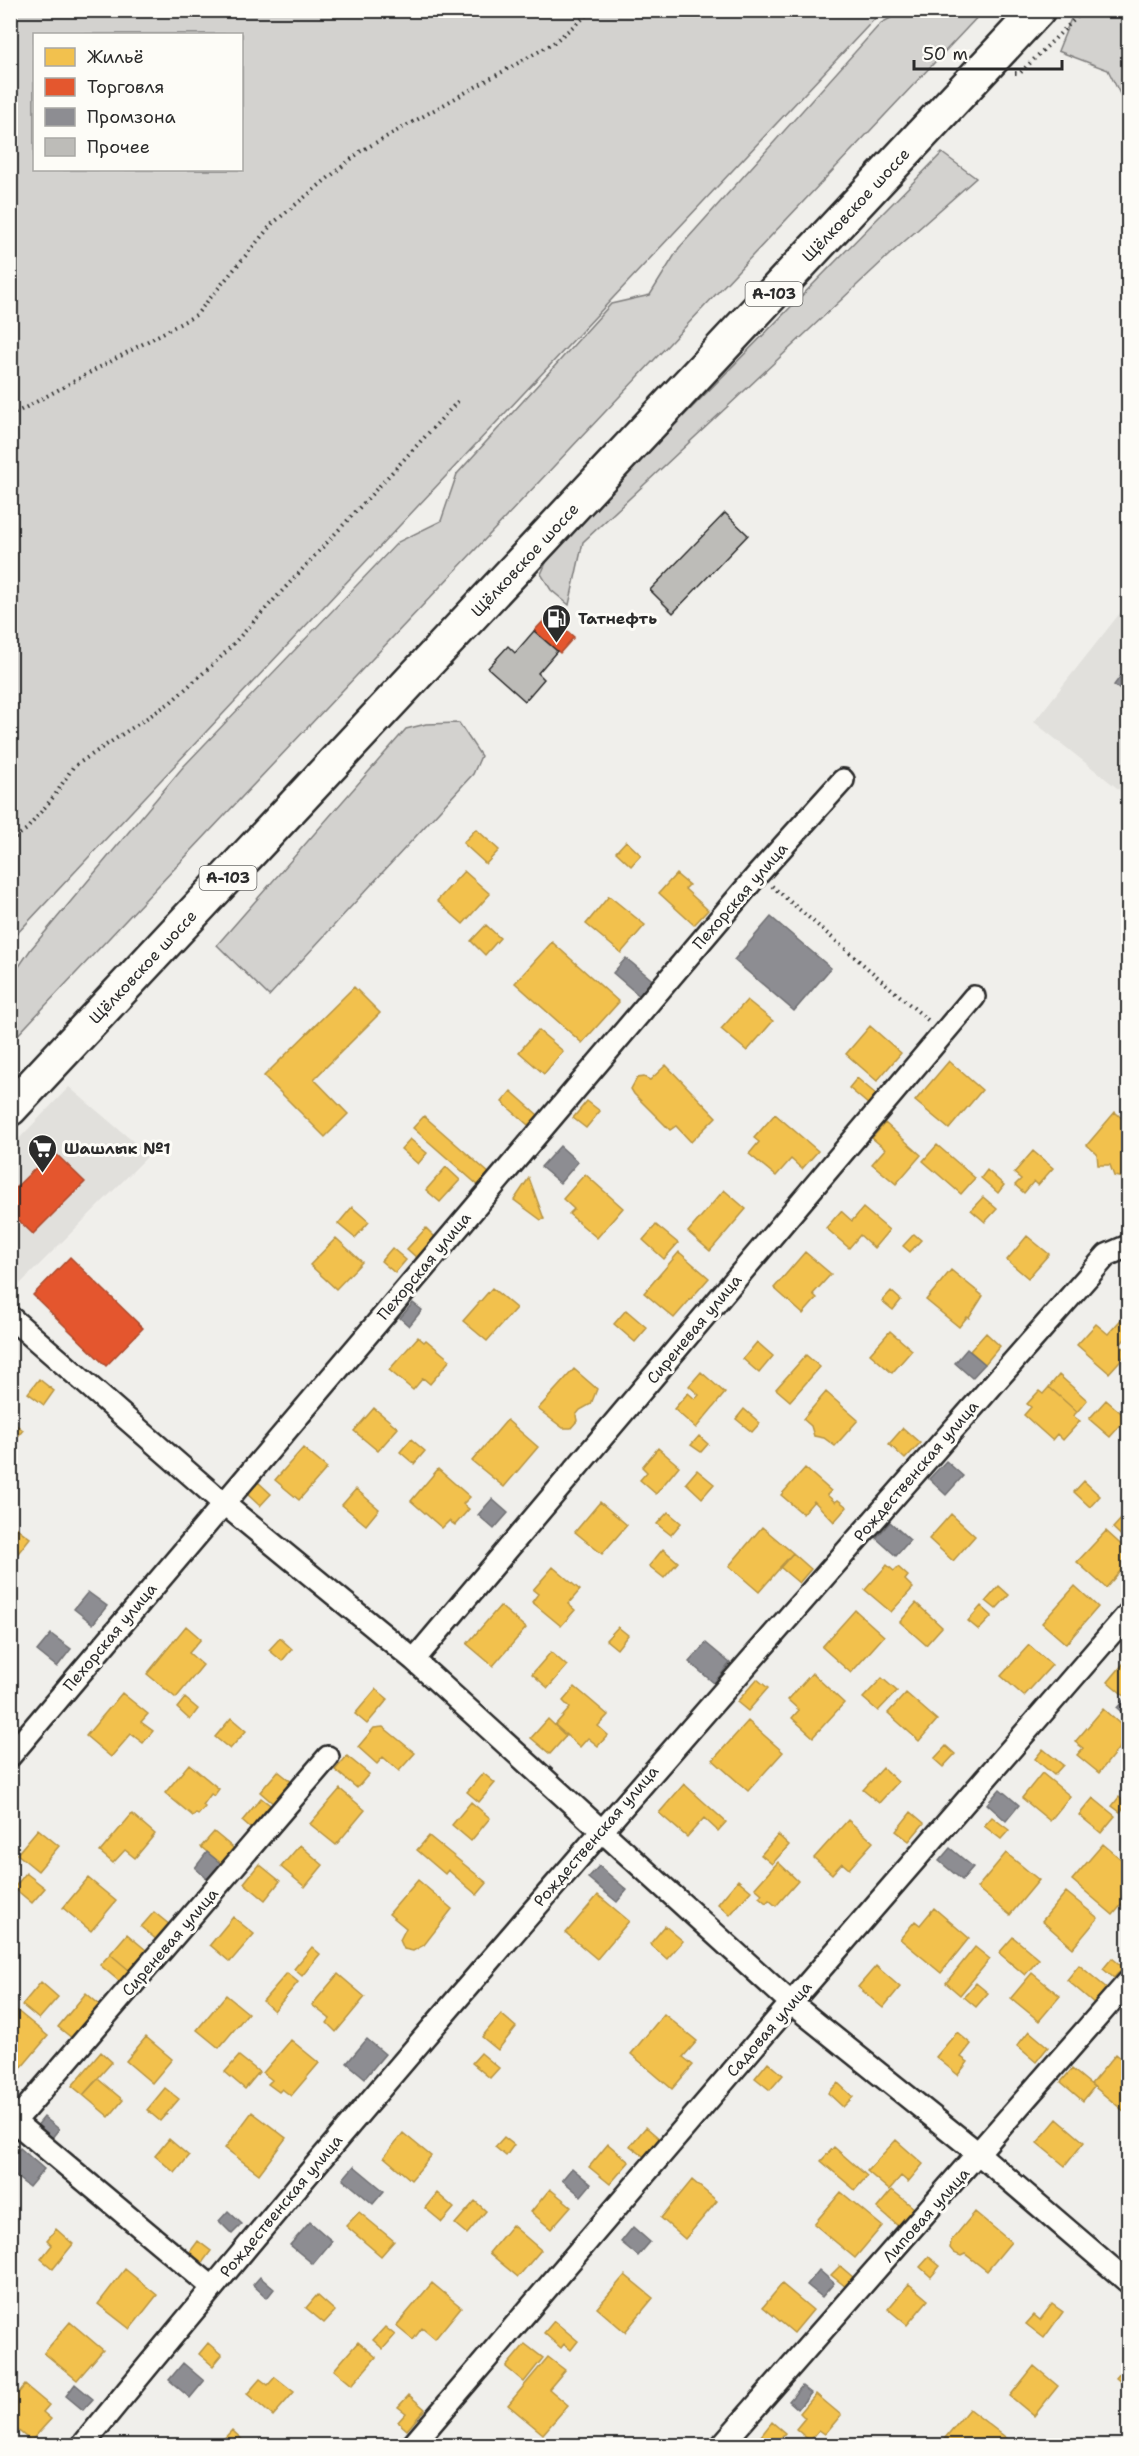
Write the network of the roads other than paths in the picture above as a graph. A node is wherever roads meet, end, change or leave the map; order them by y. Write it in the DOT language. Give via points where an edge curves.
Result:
graph roads {
  1 [pos="1038,10"];
  2 [pos="843,780"];
  3 [pos="974,997"];
  4 [pos="10,1108"];
  5 [pos="1128,1246"];
  6 [pos="10,1317"];
  7 [pos="223,1503"];
  8 [pos="1128,1614"];
  9 [pos="414,1660"];
  10 [pos="10,1756"];
  11 [pos="328,1757"];
  12 [pos="599,1831"];
  13 [pos="1128,1982"];
  14 [pos="791,2003"];
  15 [pos="12,2122"];
  16 [pos="979,2154"];
  17 [pos="1128,2282"];
  18 [pos="212,2287"];
  19 [pos="82,2445"];
  20 [pos="412,2445"];
  21 [pos="721,2445"];
  1 -- 4 [label="main road, Щёлковское шоссе / А-103"];
  2 -- 7 [label="street, Пехорская улица" via="758,874"];
  3 -- 9 [label="street, Сиреневая улица"];
  5 -- 12 [label="street, Рождественская улица" via="1107,1255"];
  6 -- 7 [label="street"];
  7 -- 9 [label="street"];
  7 -- 10 [label="street, Пехорская улица"];
  8 -- 14 [label="street, Садовая улица"];
  9 -- 12 [label="street"];
  11 -- 15 [label="street, Сиреневая улица"];
  12 -- 14 [label="street"];
  12 -- 18 [label="street, Рождественская улица"];
  13 -- 16 [label="street, Липовая улица"];
  14 -- 16 [label="street"];
  14 -- 20 [label="street, Садовая улица"];
  15 -- 18 [label="street"];
  16 -- 17 [label="street"];
  16 -- 21 [label="street, Липовая улица"];
  18 -- 19 [label="street, Рождественская улица"];
}
